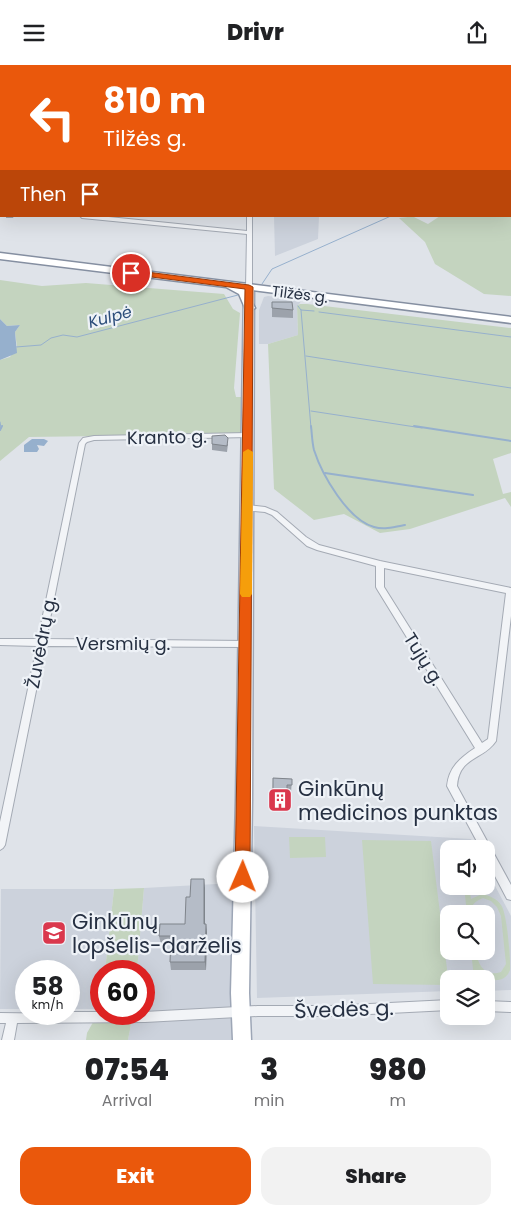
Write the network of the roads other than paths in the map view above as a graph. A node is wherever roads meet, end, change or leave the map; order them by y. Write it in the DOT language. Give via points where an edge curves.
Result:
graph roads {
  1 [pos="92,217"];
  2 [pos="250,217"];
  3 [pos="250,233"];
  4 [pos="0,256"];
  5 [pos="225,285"];
  6 [pos="249,287"];
  7 [pos="278,291"];
  8 [pos="250,308"];
  9 [pos="511,320"];
  10 [pos="248,435"];
  11 [pos="85,440"];
  12 [pos="247,508"];
  13 [pos="380,564"];
  14 [pos="510,591"];
  15 [pos="0,642"];
  16 [pos="41,643"];
  17 [pos="246,644"];
  18 [pos="481,750"];
  19 [pos="481,840"];
  20 [pos="0,845"];
  21 [pos="495,866"];
  22 [pos="511,895"];
  23 [pos="440,1005"];
  24 [pos="495,1006"];
  25 [pos="511,1007"];
  26 [pos="240,1012"];
  27 [pos="6,1019"];
  28 [pos="8,1040"];
  29 [pos="242,1040"];
  1 -- 3 [label="street"];
  2 -- 3 [label="street"];
  3 -- 6 [label="street"];
  4 -- 5 [label="main road, Tilžės g."];
  5 -- 6 [label="main road, Tilžės g."];
  5 -- 8 [label="main road" via="243,292"];
  6 -- 7 [label="main road, Tilžės g."];
  6 -- 8 [label="main road"];
  7 -- 8 [label="main road" via="259,296"];
  7 -- 9 [label="main road, Tilžės g."];
  8 -- 10 [label="main road"];
  10 -- 11 [label="street, Kranto g."];
  10 -- 12 [label="main road"];
  11 -- 16 [label="street, Žuvėdrų g." via="80,445"];
  12 -- 13 [label="street" via="268,511 310,545"];
  12 -- 17 [label="main road"];
  13 -- 14 [label="street"];
  13 -- 18 [label="street, Tujų g." via="380,587"];
  14 -- 18 [label="street" via="492,741"];
  15 -- 16 [label="street, Versmių g."];
  16 -- 17 [label="street, Versmių g."];
  16 -- 20 [label="street, Žuvėdrų g."];
  17 -- 26 [label="main road"];
  18 -- 19 [label="street" via="455,768 452,786"];
  21 -- 22 [label="street"];
  23 -- 26 [label="street, Švedės g."];
  24 -- 25 [label="street"];
  26 -- 27 [label="street, Švedės g."];
  26 -- 29 [label="main road"];
  27 -- 28 [label="street"];
}
